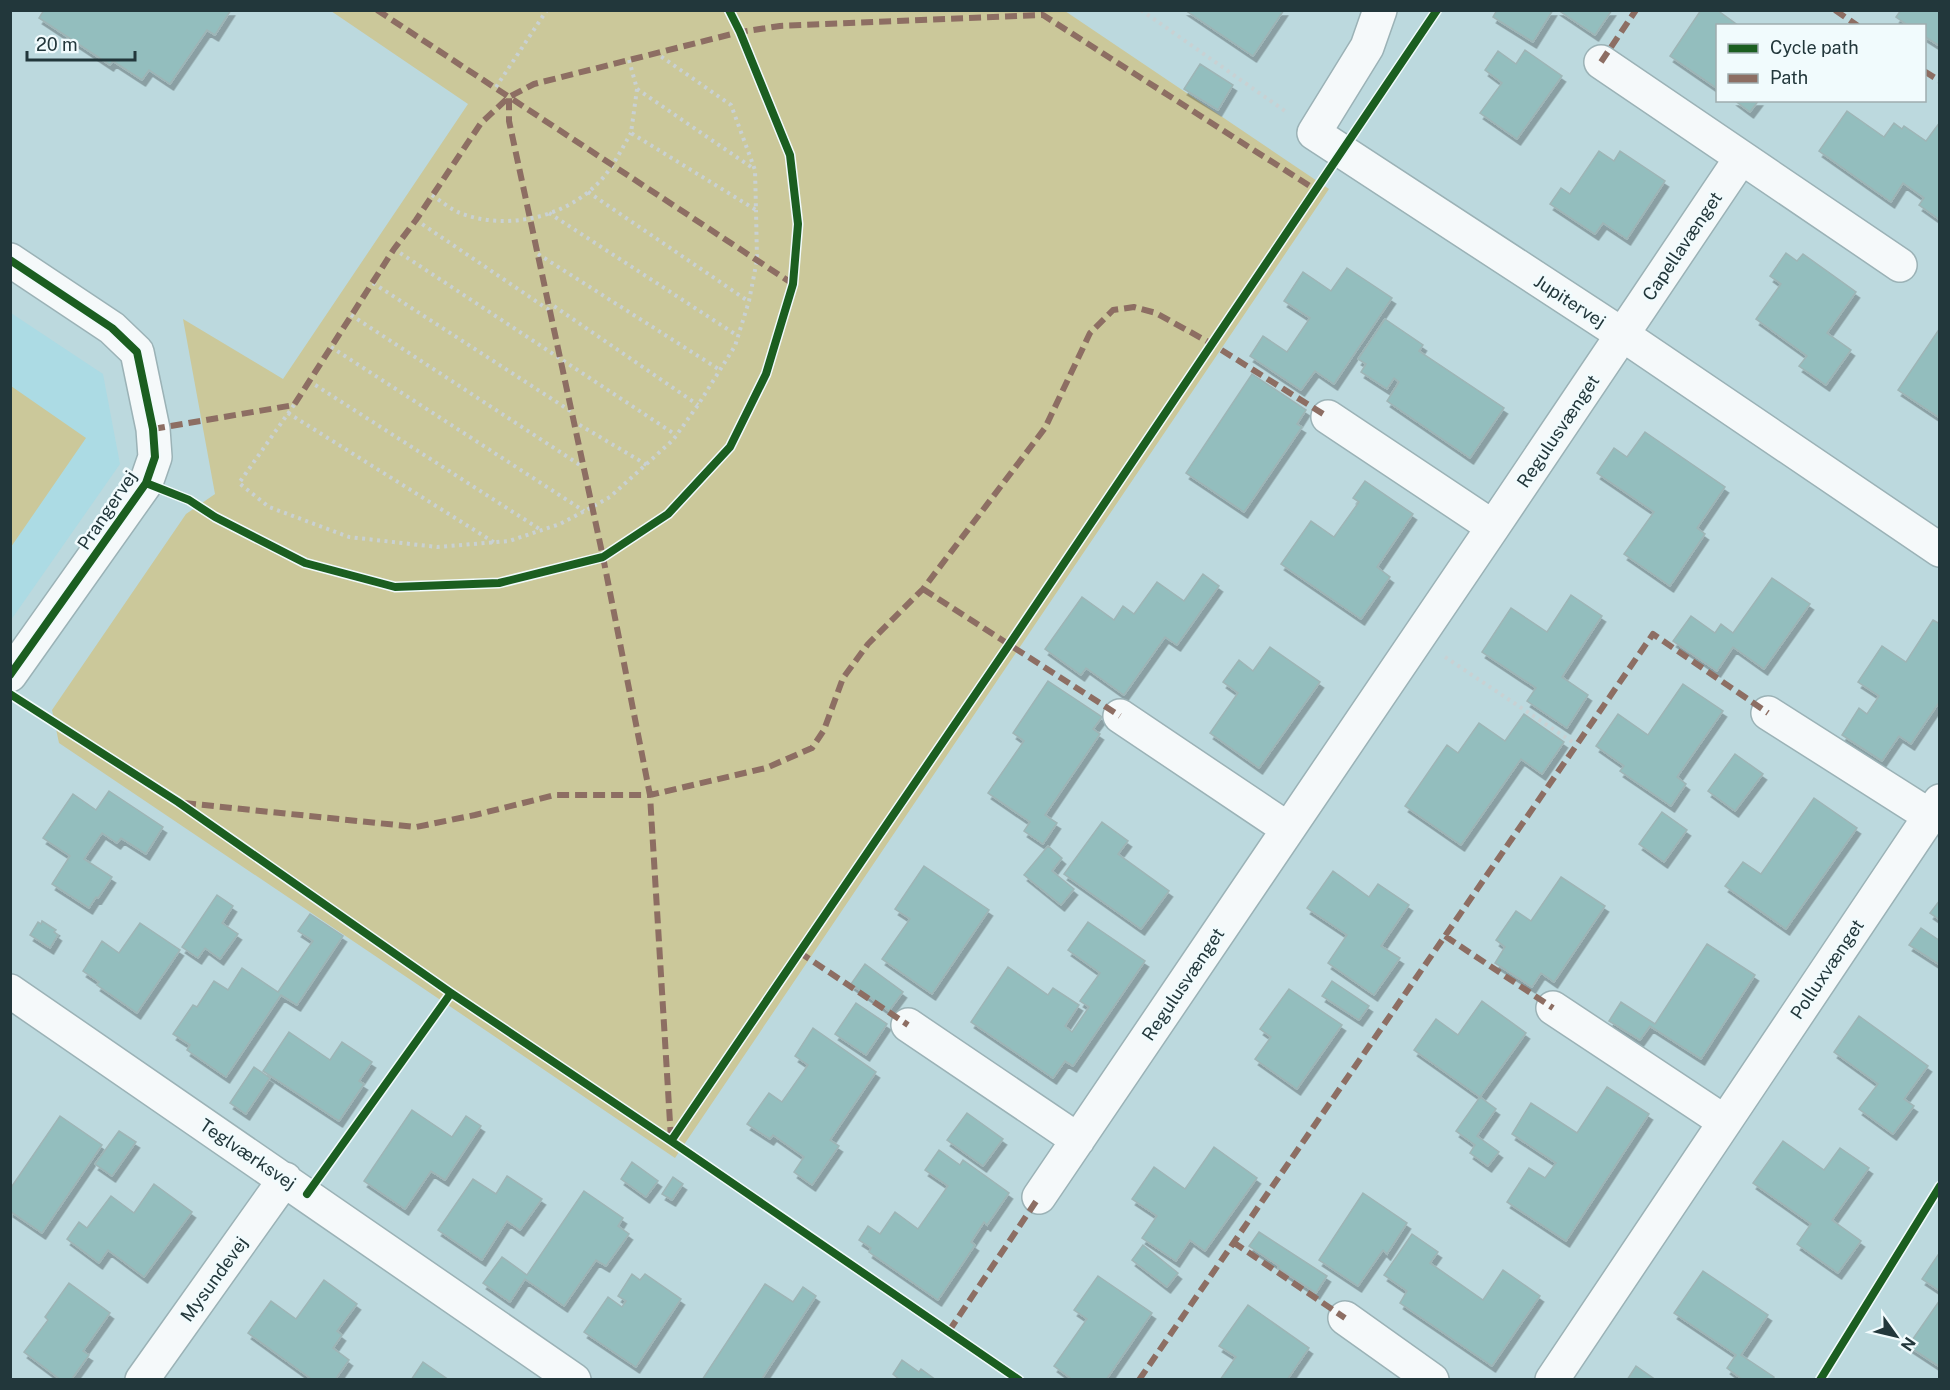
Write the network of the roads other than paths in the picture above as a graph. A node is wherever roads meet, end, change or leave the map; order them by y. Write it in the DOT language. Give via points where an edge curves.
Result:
graph roads {
  1 [pos="1380,10"];
  2 [pos="1601,62"];
  3 [pos="1741,158"];
  4 [pos="10,260"];
  5 [pos="1900,266"];
  6 [pos="1623,335"];
  7 [pos="1328,417"];
  8 [pos="1493,527"];
  9 [pos="1940,550"];
  10 [pos="10,675"];
  11 [pos="1768,713"];
  12 [pos="1120,716"];
  13 [pos="1935,808"];
  14 [pos="1288,829"];
  15 [pos="10,991"];
  16 [pos="1553,1008"];
  17 [pos="908,1025"];
  18 [pos="1725,1122"];
  19 [pos="1078,1140"];
  20 [pos="285,1179"];
  21 [pos="1039,1197"];
  22 [pos="1345,1318"];
  23 [pos="142,1380"];
  24 [pos="574,1380"];
  25 [pos="1432,1380"];
  26 [pos="1552,1380"];
  1 -- 6 [label="street, Jupitervej" via="1367,47 1314,133"];
  2 -- 3 [label="street"];
  3 -- 5 [label="street"];
  3 -- 6 [label="street, Capellavænget"];
  4 -- 10 [label="street, Prangervej" via="112,328 137,352 155,457 146,483"];
  6 -- 8 [label="street, Regulusvænget"];
  6 -- 9 [label="street, Jupitervej"];
  7 -- 8 [label="street"];
  8 -- 14 [label="street, Regulusvænget"];
  11 -- 13 [label="street, Polluxvænget"];
  12 -- 14 [label="street"];
  13 -- 18 [label="street, Polluxvænget"];
  14 -- 19 [label="street, Regulusvænget"];
  15 -- 20 [label="street, Teglværksvej"];
  16 -- 18 [label="street"];
  17 -- 19 [label="street"];
  18 -- 26 [label="street, Polluxvænget"];
  19 -- 21 [label="street, Regulusvænget"];
  20 -- 23 [label="street, Mysundevej"];
  20 -- 24 [label="street, Teglværksvej"];
  22 -- 25 [label="street"];
}
